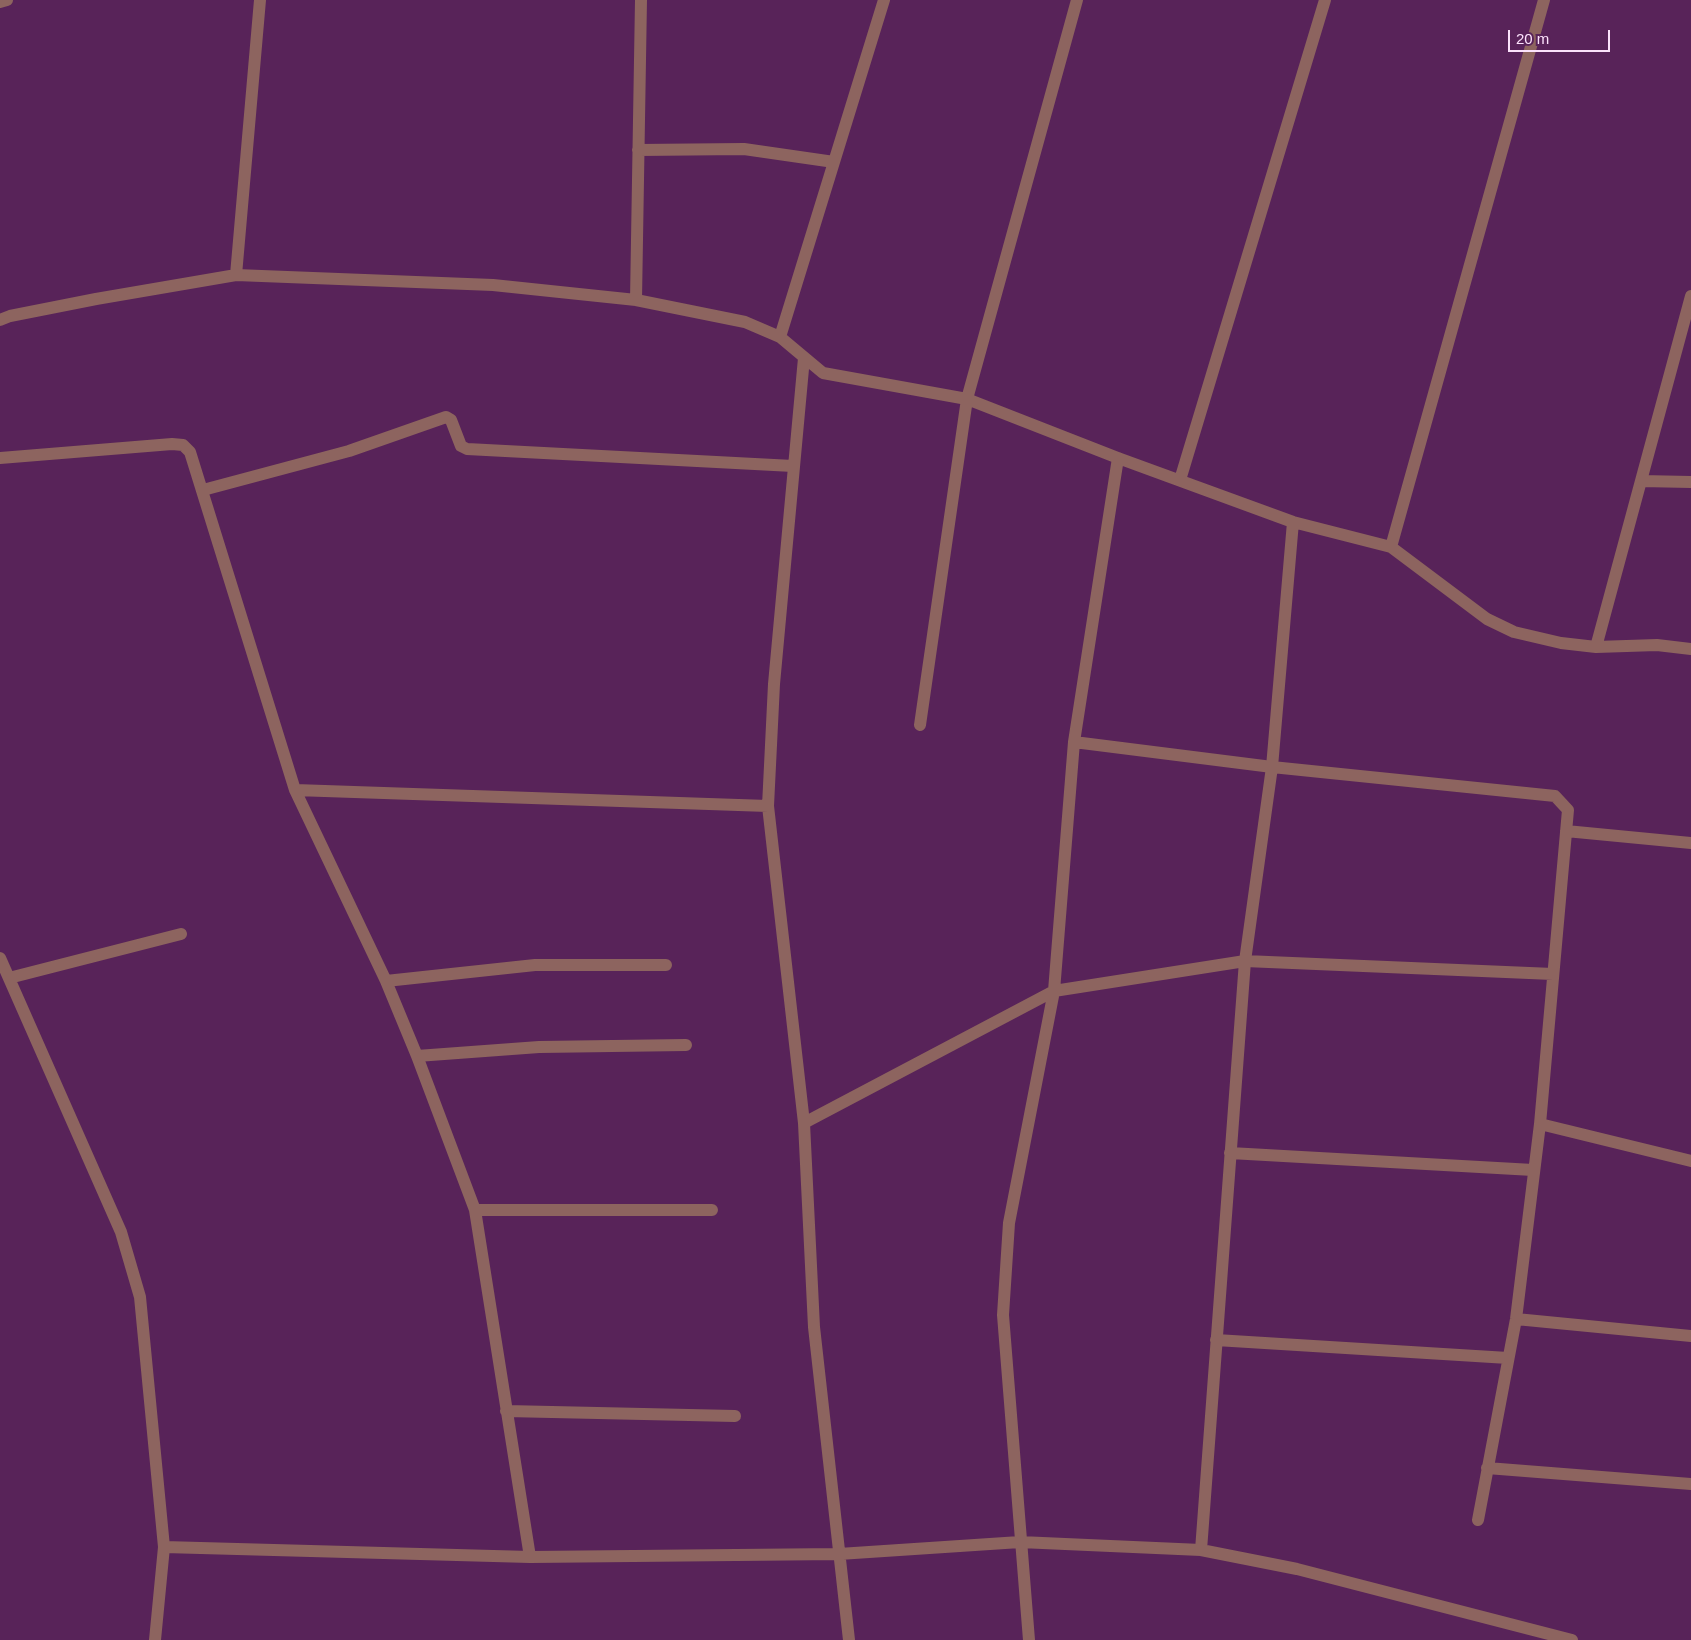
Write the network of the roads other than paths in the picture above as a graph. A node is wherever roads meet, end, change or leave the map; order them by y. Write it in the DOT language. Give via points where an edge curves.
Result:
graph roads {
  1 [pos="7,0"];
  2 [pos="260,0"];
  3 [pos="641,0"];
  4 [pos="884,0"];
  5 [pos="1077,0"];
  6 [pos="1325,0"];
  7 [pos="1544,0"];
  8 [pos="0,2"];
  9 [pos="638,150"];
  10 [pos="834,162"];
  11 [pos="236,275"];
  12 [pos="1691,296"];
  13 [pos="636,300"];
  14 [pos="0,320"];
  15 [pos="1687,323"];
  16 [pos="780,337"];
  17 [pos="804,358"];
  18 [pos="966,399"];
  19 [pos="0,458"];
  20 [pos="1118,458"];
  21 [pos="793,466"];
  22 [pos="1180,480"];
  23 [pos="1641,481"];
  24 [pos="1691,482"];
  25 [pos="203,490"];
  26 [pos="1293,522"];
  27 [pos="1391,547"];
  28 [pos="1596,647"];
  29 [pos="1691,649"];
  30 [pos="920,724"];
  31 [pos="1074,742"];
  32 [pos="1272,767"];
  33 [pos="295,790"];
  34 [pos="768,806"];
  35 [pos="1566,831"];
  36 [pos="1691,844"];
  37 [pos="181,934"];
  38 [pos="0,958"];
  39 [pos="1245,961"];
  40 [pos="666,965"];
  41 [pos="1553,974"];
  42 [pos="9,978"];
  43 [pos="386,981"];
  44 [pos="1054,990"];
  45 [pos="686,1045"];
  46 [pos="418,1056"];
  47 [pos="804,1123"];
  48 [pos="1540,1124"];
  49 [pos="1230,1153"];
  50 [pos="1691,1161"];
  51 [pos="1533,1170"];
  52 [pos="475,1210"];
  53 [pos="712,1210"];
  54 [pos="1516,1319"];
  55 [pos="1691,1336"];
  56 [pos="1216,1340"];
  57 [pos="1508,1358"];
  58 [pos="506,1411"];
  59 [pos="735,1416"];
  60 [pos="1487,1468"];
  61 [pos="1691,1484"];
  62 [pos="1478,1520"];
  63 [pos="1020,1542"];
  64 [pos="164,1547"];
  65 [pos="1201,1550"];
  66 [pos="840,1554"];
  67 [pos="530,1557"];
  68 [pos="155,1640"];
  69 [pos="849,1640"];
  70 [pos="1029,1640"];
  71 [pos="1572,1640"];
  1 -- 8 [label="street"];
  2 -- 11 [label="street"];
  3 -- 9 [label="street"];
  4 -- 10 [label="street"];
  5 -- 18 [label="street"];
  6 -- 22 [label="street"];
  7 -- 27 [label="street"];
  9 -- 10 [label="street" via="744,149"];
  9 -- 13 [label="street"];
  10 -- 16 [label="street"];
  11 -- 13 [label="street" via="494,285"];
  11 -- 14 [label="street" via="96,299"];
  12 -- 15 [label="street"];
  13 -- 16 [label="street" via="745,322"];
  15 -- 23 [label="street"];
  16 -- 17 [label="street"];
  17 -- 18 [label="street" via="824,372"];
  17 -- 21 [label="street"];
  18 -- 20 [label="street"];
  18 -- 30 [label="street"];
  19 -- 25 [label="street" via="183,445 190,452"];
  20 -- 22 [label="street"];
  20 -- 31 [label="street"];
  21 -- 25 [label="street" via="467,449 461,446 451,420 446,417 349,451"];
  21 -- 34 [label="street" via="774,684"];
  22 -- 26 [label="street"];
  23 -- 24 [label="street"];
  23 -- 28 [label="street"];
  25 -- 33 [label="street"];
  26 -- 27 [label="street"];
  26 -- 32 [label="street"];
  27 -- 28 [label="street" via="1487,619 1514,632"];
  28 -- 29 [label="street" via="1656,645"];
  31 -- 32 [label="street"];
  31 -- 44 [label="street"];
  32 -- 35 [label="street" via="1555,796 1568,810"];
  32 -- 39 [label="street"];
  33 -- 34 [label="street"];
  33 -- 43 [label="street"];
  34 -- 47 [label="street"];
  35 -- 36 [label="street"];
  35 -- 41 [label="street"];
  37 -- 42 [label="street"];
  38 -- 42 [label="street"];
  39 -- 41 [label="street"];
  39 -- 44 [label="street"];
  39 -- 49 [label="street"];
  40 -- 43 [label="street" via="535,965"];
  41 -- 48 [label="street"];
  42 -- 64 [label="street" via="121,1232 140,1297"];
  43 -- 46 [label="street"];
  44 -- 47 [label="street"];
  44 -- 63 [label="street" via="1009,1223 1003,1315"];
  45 -- 46 [label="street" via="539,1047"];
  46 -- 52 [label="street"];
  47 -- 66 [label="street" via="814,1327"];
  48 -- 50 [label="street"];
  48 -- 51 [label="street"];
  49 -- 51 [label="street"];
  49 -- 56 [label="street"];
  51 -- 54 [label="street"];
  52 -- 53 [label="street"];
  52 -- 58 [label="street"];
  54 -- 55 [label="street"];
  54 -- 57 [label="street"];
  56 -- 57 [label="street"];
  56 -- 65 [label="street"];
  57 -- 60 [label="street"];
  58 -- 59 [label="street"];
  58 -- 67 [label="street"];
  60 -- 61 [label="street"];
  60 -- 62 [label="street"];
  63 -- 65 [label="street"];
  63 -- 66 [label="street"];
  63 -- 70 [label="street"];
  64 -- 67 [label="street"];
  64 -- 68 [label="street"];
  65 -- 71 [label="street" via="1297,1569"];
  66 -- 67 [label="street"];
  66 -- 69 [label="street"];
}
